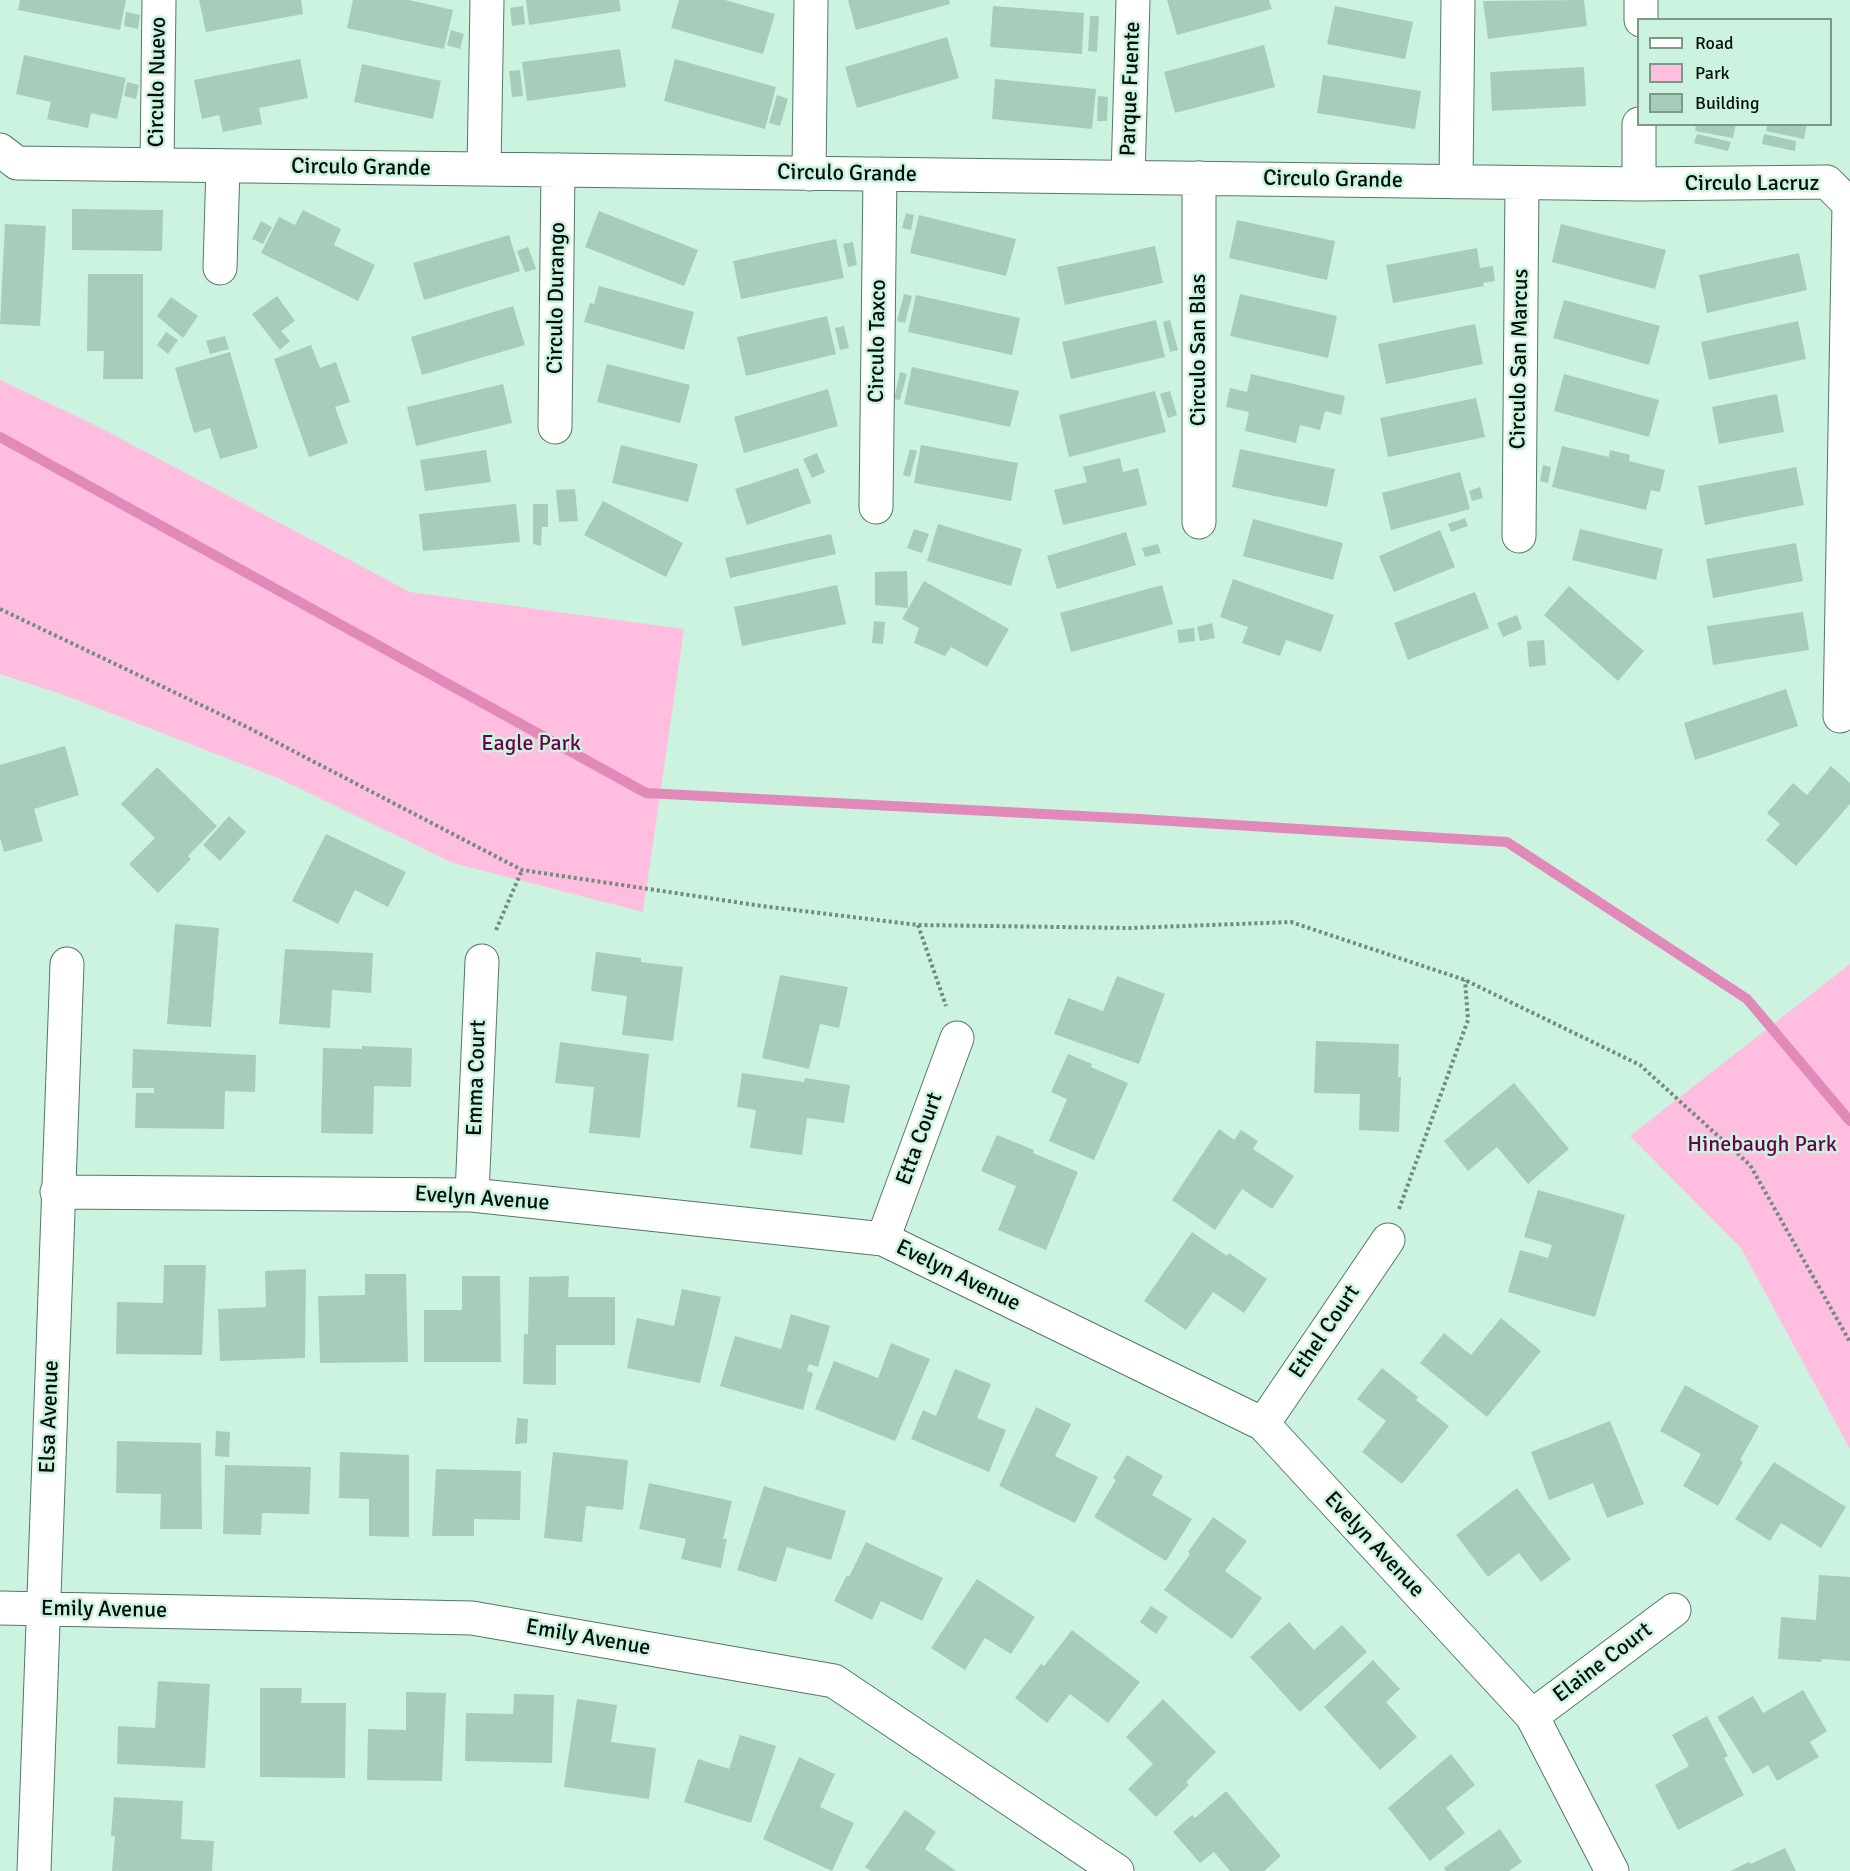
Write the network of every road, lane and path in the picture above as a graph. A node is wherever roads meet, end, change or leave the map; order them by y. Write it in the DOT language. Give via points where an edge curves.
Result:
graph roads {
  1 [pos="159,0"];
  2 [pos="487,0"];
  3 [pos="811,0"];
  4 [pos="1133,0"];
  5 [pos="1458,0"];
  6 [pos="1641,0"];
  7 [pos="1641,18"];
  8 [pos="1639,126"];
  9 [pos="0,150"];
  10 [pos="158,165"];
  11 [pos="223,166"];
  12 [pos="484,169"];
  13 [pos="558,170"];
  14 [pos="809,174"];
  15 [pos="880,174"];
  16 [pos="1128,177"];
  17 [pos="1199,178"];
  18 [pos="1456,182"];
  19 [pos="1522,183"];
  20 [pos="1638,184"];
  21 [pos="220,268"];
  22 [pos="555,427"];
  23 [pos="876,507"];
  24 [pos="1199,522"];
  25 [pos="1519,536"];
  26 [pos="0,609"];
  27 [pos="1840,716"];
  28 [pos="522,870"];
  29 [pos="918,925"];
  30 [pos="482,961"];
  31 [pos="67,964"];
  32 [pos="1465,980"];
  33 [pos="957,1038"];
  34 [pos="57,1192"];
  35 [pos="472,1195"];
  36 [pos="883,1239"];
  37 [pos="1388,1240"];
  38 [pos="1850,1342"];
  39 [pos="1263,1424"];
  40 [pos="0,1608"];
  41 [pos="43,1609"];
  42 [pos="1674,1610"];
  43 [pos="1532,1716"];
  44 [pos="34,1871"];
  45 [pos="1118,1871"];
  46 [pos="1612,1871"];
  1 -- 10 [label="street, Circulo Nuevo"];
  2 -- 12 [label="street"];
  3 -- 14 [label="street"];
  4 -- 16 [label="street, Parque Fuente"];
  5 -- 18 [label="street"];
  6 -- 7 [label="street"];
  8 -- 20 [label="street"];
  9 -- 10 [label="street, Circulo Grande" via="17,163"];
  10 -- 11 [label="street, Circulo Grande"];
  11 -- 12 [label="street, Circulo Grande"];
  11 -- 21 [label="street"];
  12 -- 13 [label="street, Circulo Grande"];
  13 -- 14 [label="street, Circulo Grande"];
  13 -- 22 [label="street, Circulo Durango"];
  14 -- 15 [label="street, Circulo Grande"];
  15 -- 16 [label="street, Circulo Grande"];
  15 -- 23 [label="street, Circulo Taxco"];
  16 -- 17 [label="street, Circulo Grande"];
  17 -- 18 [label="street, Circulo Grande"];
  17 -- 24 [label="street, Circulo San Blas"];
  18 -- 19 [label="street, Circulo Grande"];
  19 -- 20 [label="street, Circulo Grande"];
  19 -- 25 [label="street, Circulo San Marcus"];
  20 -- 27 [label="street, Circulo Lacruz" via="1827,182 1849,204"];
  26 -- 28 [label="path" via="249,728"];
  28 -- 29 [label="path"];
  28 -- 30 [label="path"];
  29 -- 32 [label="path" via="1129,928 1291,922"];
  29 -- 33 [label="path"];
  30 -- 35 [label="street, Emma Court"];
  31 -- 34 [label="street, Elsa Avenue"];
  32 -- 37 [label="path" via="1468,1020"];
  32 -- 38 [label="path" via="1640,1065 1750,1165"];
  33 -- 36 [label="street, Etta Court"];
  34 -- 35 [label="street, Evelyn Avenue"];
  34 -- 41 [label="street, Elsa Avenue"];
  35 -- 36 [label="street, Evelyn Avenue"];
  36 -- 39 [label="street, Evelyn Avenue"];
  37 -- 39 [label="street, Ethel Court"];
  39 -- 43 [label="street, Evelyn Avenue"];
  40 -- 41 [label="street, Emily Avenue"];
  41 -- 44 [label="street, Elsa Avenue"];
  41 -- 45 [label="street, Emily Avenue" via="472,1618 834,1681"];
  42 -- 43 [label="street, Elaine Court"];
  43 -- 46 [label="street, Evelyn Avenue"];
}
